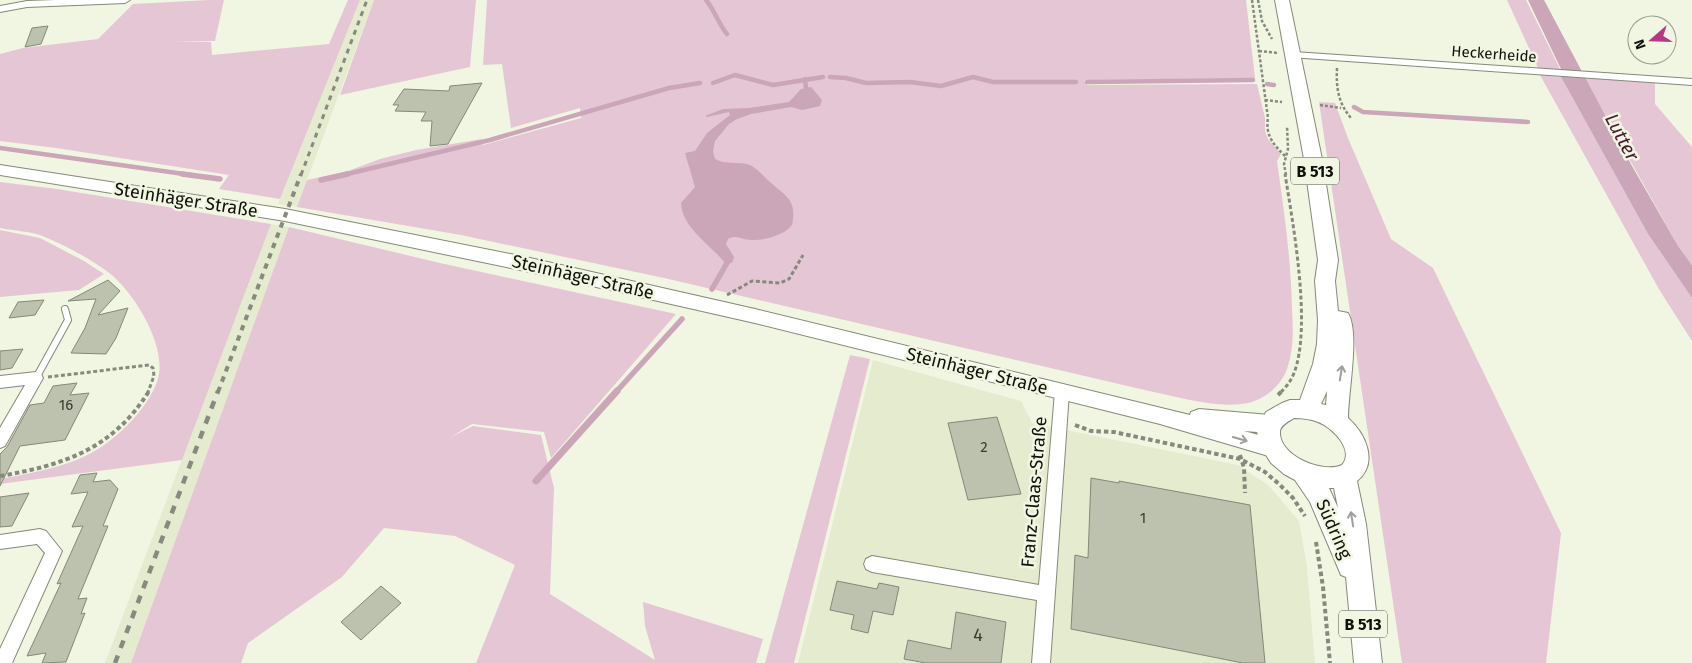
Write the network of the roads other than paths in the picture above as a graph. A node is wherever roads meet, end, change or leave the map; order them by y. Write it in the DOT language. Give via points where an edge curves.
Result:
graph roads {
  1 [pos="125,0"];
  2 [pos="1282,0"];
  3 [pos="0,9"];
  4 [pos="1286,58"];
  5 [pos="1554,74"];
  6 [pos="1692,82"];
  7 [pos="0,170"];
  8 [pos="1328,260"];
  9 [pos="66,309"];
  10 [pos="36,378"];
  11 [pos="0,382"];
  12 [pos="1062,392"];
  13 [pos="1307,409"];
  14 [pos="1160,415"];
  15 [pos="1338,422"];
  16 [pos="1270,424"];
  17 [pos="0,442"];
  18 [pos="1272,448"];
  19 [pos="1305,475"];
  20 [pos="1344,476"];
  21 [pos="0,542"];
  22 [pos="872,564"];
  23 [pos="1358,585"];
  24 [pos="1046,594"];
  25 [pos="3,663"];
  26 [pos="1041,663"];
  27 [pos="1368,663"];
  1 -- 3 [label="street" via="27,4"];
  2 -- 4 [label="main road, B 513"];
  4 -- 5 [label="street, Heckerheide" via="1334,58"];
  4 -- 8 [label="main road, B 513" via="1313,158"];
  5 -- 6 [label="street, Heckerheide"];
  7 -- 12 [label="main road, Steinhäger Straße" via="397,237 719,308"];
  8 -- 13 [label="main road, B 513" via="1325,281 1328,344"];
  15 -- 8 [label="main road, B 513, one-way" via="1342,322 1336,283"];
  9 -- 10 [label="lane" via="68,320"];
  10 -- 11 [label="street"];
  10 -- 17 [label="street"];
  12 -- 14 [label="main road, Steinhäger Straße"];
  12 -- 24 [label="street, Franz-Claas-Straße"];
  13 -- 15 [label="main road"];
  13 -- 16 [label="main road" via="1290,409 1278,414"];
  14 -- 16 [label="main road, Steinhäger Straße"];
  14 -- 18 [label="main road, Steinhäger Straße, one-way" via="1240,449"];
  15 -- 20 [label="main road" via="1352,436 1358,452 1356,466"];
  16 -- 18 [label="main road" via="1268,435"];
  18 -- 19 [label="main road" via="1286,463"];
  19 -- 20 [label="main road" via="1319,479"];
  19 -- 23 [label="main road, Südring / B 513" via="1320,496"];
  23 -- 20 [label="main road, Südring / B 513, one-way" via="1353,524"];
  21 -- 25 [label="street" via="40,536 54,551"];
  22 -- 24 [label="street, Franz-Claas-Straße"];
  23 -- 27 [label="main road, Südring / B 513"];
  24 -- 26 [label="street, Franz-Claas-Straße"];
}
